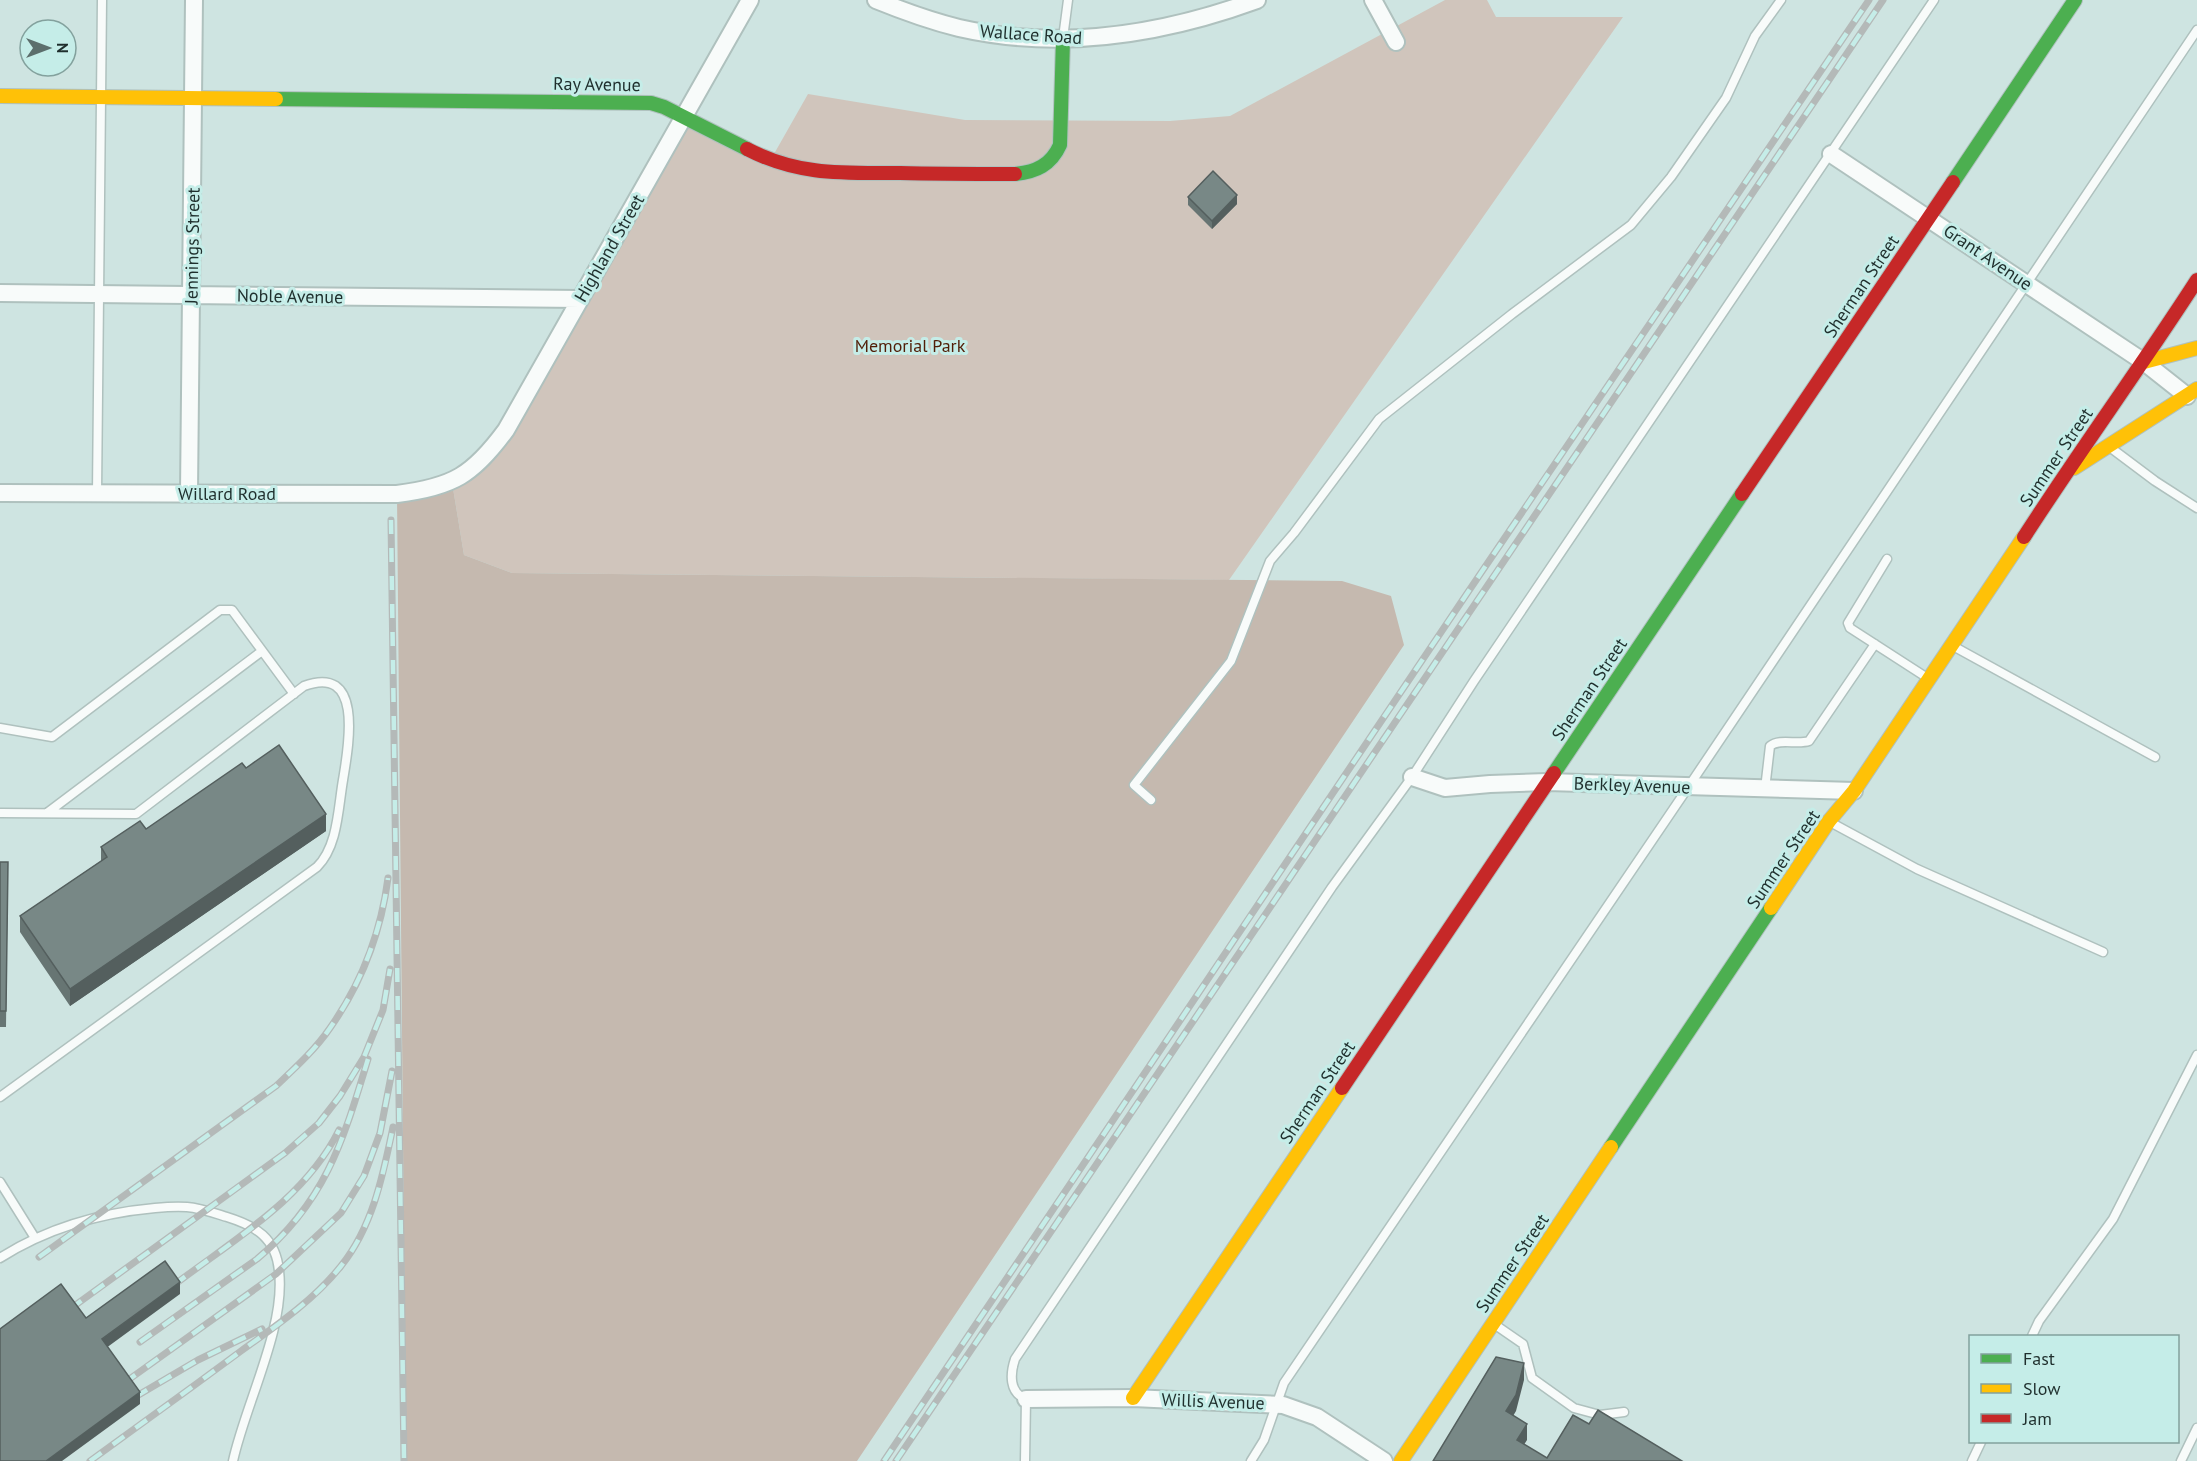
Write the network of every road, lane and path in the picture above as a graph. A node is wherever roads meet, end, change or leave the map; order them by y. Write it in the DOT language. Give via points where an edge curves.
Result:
graph roads {
  1 [pos="102,0"];
  2 [pos="194,0"];
  3 [pos="750,0"];
  4 [pos="876,0"];
  5 [pos="1068,0"];
  6 [pos="1257,0"];
  7 [pos="1373,0"];
  8 [pos="1781,0"];
  9 [pos="1934,0"];
  10 [pos="2075,0"];
  11 [pos="2197,30"];
  12 [pos="1063,39"];
  13 [pos="1396,42"];
  14 [pos="0,96"];
  15 [pos="102,97"];
  16 [pos="194,98"];
  17 [pos="683,117"];
  18 [pos="1831,154"];
  19 [pos="1929,218"];
  20 [pos="2028,284"];
  21 [pos="2195,290"];
  22 [pos="0,293"];
  23 [pos="99,294"];
  24 [pos="192,295"];
  25 [pos="580,299"];
  26 [pos="2197,348"];
  27 [pos="2144,362"];
  28 [pos="2192,392"];
  29 [pos="2108,446"];
  30 [pos="2065,473"];
  31 [pos="452,482"];
  32 [pos="189,492"];
  33 [pos="0,493"];
  34 [pos="97,493"];
  35 [pos="2197,508"];
  36 [pos="1887,559"];
  37 [pos="1875,644"];
  38 [pos="1952,646"];
  39 [pos="262,651"];
  40 [pos="1930,680"];
  41 [pos="294,694"];
  42 [pos="0,728"];
  43 [pos="2155,757"];
  44 [pos="1412,777"];
  45 [pos="1547,782"];
  46 [pos="1689,786"];
  47 [pos="1765,789"];
  48 [pos="1854,791"];
  49 [pos="1151,800"];
  50 [pos="0,813"];
  51 [pos="47,813"];
  52 [pos="1829,821"];
  53 [pos="2103,952"];
  54 [pos="2197,1055"];
  55 [pos="0,1097"];
  56 [pos="0,1182"];
  57 [pos="35,1238"];
  58 [pos="0,1258"];
  59 [pos="1493,1324"];
  60 [pos="2033,1335"];
  61 [pos="1133,1398"];
  62 [pos="1026,1399"];
  63 [pos="1275,1404"];
  64 [pos="1624,1412"];
  65 [pos="2197,1428"];
  66 [pos="1981,1443"];
  67 [pos="233,1461"];
  68 [pos="1025,1461"];
  69 [pos="1251,1461"];
  70 [pos="1384,1461"];
  71 [pos="1401,1461"];
  72 [pos="1972,1461"];
  73 [pos="2181,1461"];
  1 -- 15 [label="lane"];
  2 -- 16 [label="street, Jennings Street"];
  3 -- 17 [label="street, Highland Street"];
  4 -- 12 [label="street, Wallace Road" via="960,28"];
  5 -- 12 [label="lane"];
  6 -- 12 [label="street, Wallace Road" via="1163,29"];
  7 -- 13 [label="street"];
  8 -- 49 [label="lane" via="1755,36 1725,98 1671,177 1631,225 1379,419 1363,438 1269,561 1231,661 1134,785"];
  9 -- 18 [label="lane"];
  10 -- 19 [label="street, Sherman Street"];
  11 -- 20 [label="lane"];
  12 -- 17 [label="street, Ray Avenue" via="1060,145 1049,163 1029,173 838,173 800,169 770,161"];
  14 -- 15 [label="street, Ray Avenue"];
  15 -- 16 [label="street, Ray Avenue"];
  15 -- 23 [label="lane"];
  16 -- 17 [label="street, Ray Avenue" via="637,102 664,107"];
  16 -- 24 [label="street, Jennings Street"];
  17 -- 25 [label="street, Highland Street"];
  18 -- 19 [label="street, Grant Avenue"];
  18 -- 44 [label="lane"];
  19 -- 20 [label="street, Grant Avenue"];
  19 -- 45 [label="street, Sherman Street"];
  20 -- 27 [label="street, Grant Avenue"];
  20 -- 46 [label="lane"];
  21 -- 27 [label="street, Summer Street"];
  22 -- 23 [label="street, Noble Avenue"];
  23 -- 24 [label="street, Noble Avenue"];
  23 -- 34 [label="lane"];
  24 -- 25 [label="street, Noble Avenue"];
  24 -- 32 [label="street, Jennings Street"];
  25 -- 31 [label="street, Highland Street" via="506,430 489,453"];
  26 -- 27 [label="street"];
  27 -- 28 [label="street, Grant Avenue"];
  27 -- 30 [label="street, Summer Street"];
  28 -- 29 [label="street"];
  29 -- 30 [label="street"];
  29 -- 35 [label="lane"];
  30 -- 38 [label="street, Summer Street"];
  31 -- 32 [label="street, Willard Road" via="397,494"];
  32 -- 34 [label="street, Willard Road"];
  33 -- 34 [label="street, Willard Road"];
  36 -- 37 [label="lane" via="1848,623"];
  37 -- 40 [label="lane"];
  37 -- 47 [label="lane" via="1809,741 1770,746"];
  38 -- 40 [label="street, Summer Street"];
  38 -- 43 [label="lane"];
  39 -- 41 [label="lane"];
  39 -- 42 [label="lane" via="232,610 220,610 52,737"];
  39 -- 51 [label="lane"];
  40 -- 48 [label="street, Summer Street"];
  41 -- 51 [label="lane" via="136,814"];
  41 -- 55 [label="lane" via="314,683 328,683 343,694 349,711 347,756 334,829 324,860"];
  44 -- 45 [label="street, Berkley Avenue" via="1445,788"];
  44 -- 62 [label="lane" via="1332,887 1015,1359 1013,1386 1019,1397"];
  45 -- 46 [label="street, Berkley Avenue"];
  45 -- 61 [label="street, Sherman Street"];
  46 -- 47 [label="street, Berkley Avenue"];
  46 -- 63 [label="lane" via="1284,1383"];
  47 -- 48 [label="street, Berkley Avenue"];
  48 -- 52 [label="street, Summer Street"];
  50 -- 51 [label="lane"];
  52 -- 53 [label="lane" via="1917,869"];
  52 -- 59 [label="street, Summer Street"];
  54 -- 60 [label="lane" via="2113,1219"];
  56 -- 57 [label="lane"];
  57 -- 58 [label="lane"];
  57 -- 67 [label="lane" via="94,1217 187,1207 243,1222 267,1238 279,1271 275,1323"];
  59 -- 64 [label="lane" via="1523,1344 1532,1378 1574,1408 1600,1415"];
  59 -- 71 [label="street, Summer Street"];
  61 -- 62 [label="street, Willis Avenue"];
  61 -- 63 [label="street, Willis Avenue"];
  62 -- 68 [label="lane"];
  63 -- 69 [label="lane" via="1264,1440"];
  63 -- 70 [label="street, Willis Avenue" via="1317,1417"];
  65 -- 73 [label="lane"];
  66 -- 72 [label="lane"];
}
